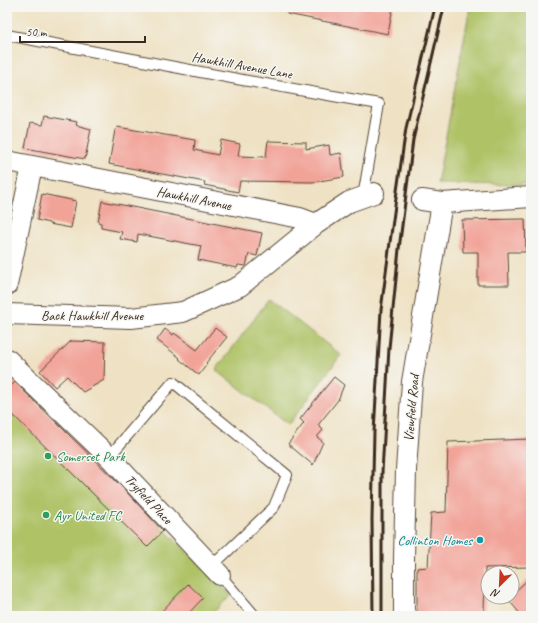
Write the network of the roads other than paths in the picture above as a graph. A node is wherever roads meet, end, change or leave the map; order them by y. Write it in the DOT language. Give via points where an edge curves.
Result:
graph roads {
  1 [pos="7,35"];
  2 [pos="7,161"];
  3 [pos="32,166"];
  4 [pos="368,195"];
  5 [pos="531,197"];
  6 [pos="422,200"];
  7 [pos="442,203"];
  8 [pos="316,224"];
  9 [pos="7,285"];
  10 [pos="7,314"];
  11 [pos="7,359"];
  12 [pos="109,457"];
  13 [pos="216,570"];
  14 [pos="256,616"];
  15 [pos="404,616"];
  1 -- 4 [label="lane, Hawkhill Avenue Lane" via="379,104"];
  2 -- 3 [label="street, Hawkhill Avenue"];
  3 -- 8 [label="street, Hawkhill Avenue" via="300,218"];
  3 -- 9 [label="street"];
  4 -- 8 [label="street" via="349,202"];
  5 -- 7 [label="street"];
  6 -- 7 [label="street"];
  7 -- 15 [label="street, Viewfield Road" via="412,382 406,470"];
  8 -- 10 [label="street, Back Hawkhill Avenue" via="240,286 183,312 131,318"];
  11 -- 12 [label="street, Tryfield Place"];
  12 -- 13 [label="street, Tryfield Place"];
  12 -- 13 [label="lane" via="173,382 287,475 274,507"];
  13 -- 14 [label="lane"];
}
